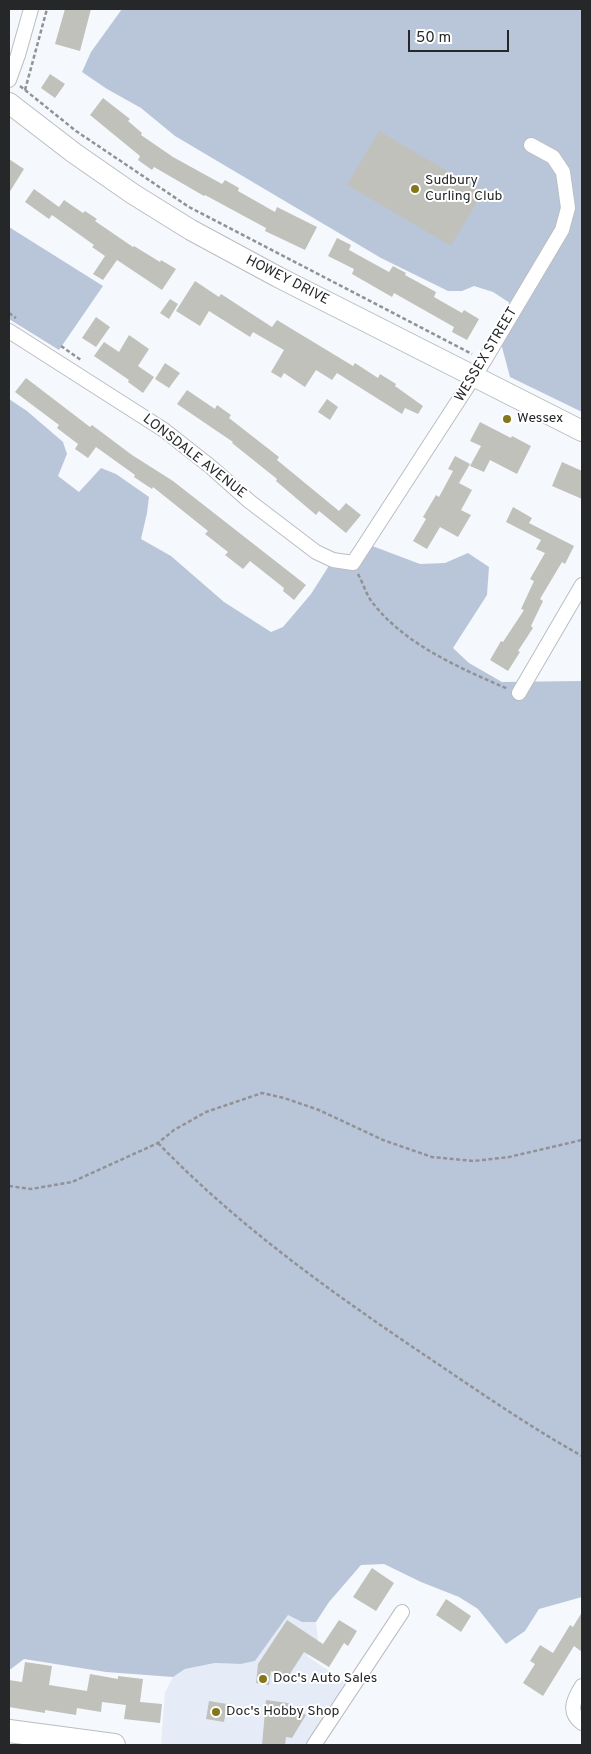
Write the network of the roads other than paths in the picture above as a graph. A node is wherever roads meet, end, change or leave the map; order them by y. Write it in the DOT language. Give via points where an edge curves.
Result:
graph roads {
  1 [pos="31,9"];
  2 [pos="9,79"];
  3 [pos="9,103"];
  4 [pos="531,146"];
  5 [pos="9,331"];
  6 [pos="479,369"];
  7 [pos="582,431"];
  8 [pos="353,563"];
  9 [pos="582,585"];
  10 [pos="519,693"];
  11 [pos="402,1612"];
  12 [pos="582,1686"];
  13 [pos="582,1723"];
  14 [pos="9,1731"];
  15 [pos="114,1745"];
  16 [pos="314,1745"];
  1 -- 2 [label="street"];
  3 -- 6 [label="main road, HOWEY DRIVE" via="100,172 191,230 244,259"];
  4 -- 6 [label="street, WESSEX STREET" via="553,157 563,172 568,208 562,230"];
  5 -- 8 [label="street, LONSDALE AVENUE" via="164,430 316,552 333,560"];
  6 -- 7 [label="main road, HOWEY DRIVE"];
  6 -- 8 [label="street, WESSEX STREET"];
  9 -- 10 [label="street"];
  11 -- 16 [label="street"];
  12 -- 13 [label="street" via="574,1699 573,1711"];
  14 -- 15 [label="main road"];
}
